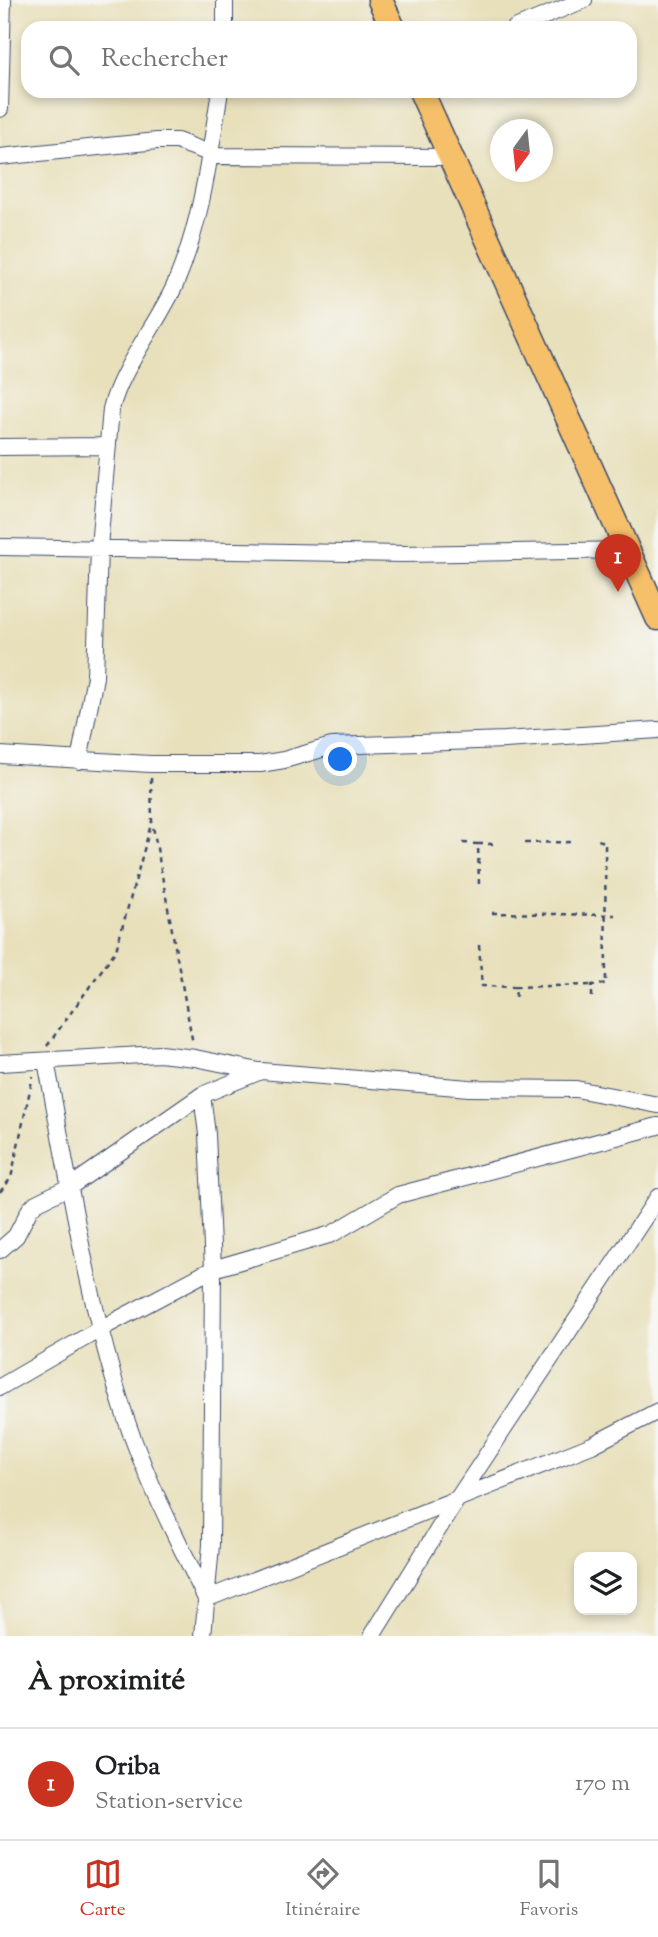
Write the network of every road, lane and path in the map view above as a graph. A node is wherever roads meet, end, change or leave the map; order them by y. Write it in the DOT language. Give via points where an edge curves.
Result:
graph roads {
  1 [pos="3,0"];
  2 [pos="225,0"];
  3 [pos="380,0"];
  4 [pos="583,0"];
  5 [pos="225,21"];
  6 [pos="390,21"];
  7 [pos="533,21"];
  8 [pos="219,98"];
  9 [pos="424,98"];
  10 [pos="0,109"];
  11 [pos="210,155"];
  12 [pos="449,157"];
  13 [pos="0,158"];
  14 [pos="108,446"];
  15 [pos="0,447"];
  16 [pos="0,547"];
  17 [pos="99,547"];
  18 [pos="628,551"];
  19 [pos="658,618"];
  20 [pos="658,730"];
  21 [pos="0,755"];
  22 [pos="79,761"];
  23 [pos="150,764"];
  24 [pos="152,821"];
  25 [pos="598,840"];
  26 [pos="572,842"];
  27 [pos="525,843"];
  28 [pos="463,844"];
  29 [pos="478,844"];
  30 [pos="498,844"];
  31 [pos="479,886"];
  32 [pos="492,913"];
  33 [pos="605,914"];
  34 [pos="615,915"];
  35 [pos="480,945"];
  36 [pos="592,985"];
  37 [pos="516,987"];
  38 [pos="516,997"];
  39 [pos="592,997"];
  40 [pos="195,1058"];
  41 [pos="41,1061"];
  42 [pos="0,1063"];
  43 [pos="261,1071"];
  44 [pos="202,1096"];
  45 [pos="658,1105"];
  46 [pos="658,1126"];
  47 [pos="71,1186"];
  48 [pos="0,1192"];
  49 [pos="658,1197"];
  50 [pos="0,1250"];
  51 [pos="213,1269"];
  52 [pos="100,1329"];
  53 [pos="0,1387"];
  54 [pos="658,1410"];
  55 [pos="457,1500"];
  56 [pos="206,1599"];
  57 [pos="203,1636"];
  58 [pos="372,1636"];
  1 -- 10 [label="street"];
  2 -- 5 [label="street"];
  3 -- 6 [label="highway"];
  4 -- 7 [label="street"];
  8 -- 11 [label="street"];
  9 -- 12 [label="highway"];
  11 -- 12 [label="street"];
  11 -- 13 [label="street" via="177,141 157,141"];
  11 -- 14 [label="street" via="192,243 157,321 118,390 111,409"];
  12 -- 18 [label="highway"];
  14 -- 15 [label="street"];
  14 -- 17 [label="street"];
  16 -- 17 [label="street"];
  17 -- 18 [label="street" via="403,554"];
  17 -- 22 [label="street" via="95,677"];
  18 -- 19 [label="highway"];
  20 -- 23 [label="street" via="332,746 260,764"];
  21 -- 22 [label="street"];
  22 -- 23 [label="street"];
  23 -- 24 [label="path"];
  24 -- 40 [label="path"];
  24 -- 41 [label="path" via="116,950"];
  25 -- 33 [label="path" via="605,842"];
  26 -- 27 [label="path"];
  28 -- 29 [label="path"];
  29 -- 30 [label="path"];
  29 -- 31 [label="path"];
  32 -- 33 [label="path"];
  33 -- 34 [label="path"];
  33 -- 36 [label="path" via="606,985"];
  35 -- 37 [label="path" via="482,986"];
  36 -- 37 [label="path"];
  36 -- 39 [label="path"];
  37 -- 38 [label="path"];
  40 -- 41 [label="street" via="148,1054"];
  40 -- 43 [label="street"];
  41 -- 42 [label="street"];
  41 -- 47 [label="street"];
  41 -- 48 [label="path" via="11,1178"];
  43 -- 44 [label="street"];
  43 -- 45 [label="street" via="469,1088 576,1089"];
  44 -- 47 [label="street"];
  44 -- 51 [label="street"];
  46 -- 51 [label="street" via="398,1195 332,1234"];
  47 -- 50 [label="street" via="36,1203 16,1237"];
  47 -- 52 [label="street"];
  49 -- 55 [label="street"];
  51 -- 52 [label="street"];
  51 -- 56 [label="street" via="212,1532"];
  52 -- 53 [label="street"];
  52 -- 56 [label="street" via="151,1485"];
  54 -- 55 [label="street" via="592,1445"];
  55 -- 56 [label="street"];
  55 -- 58 [label="street"];
  56 -- 57 [label="street"];
}
